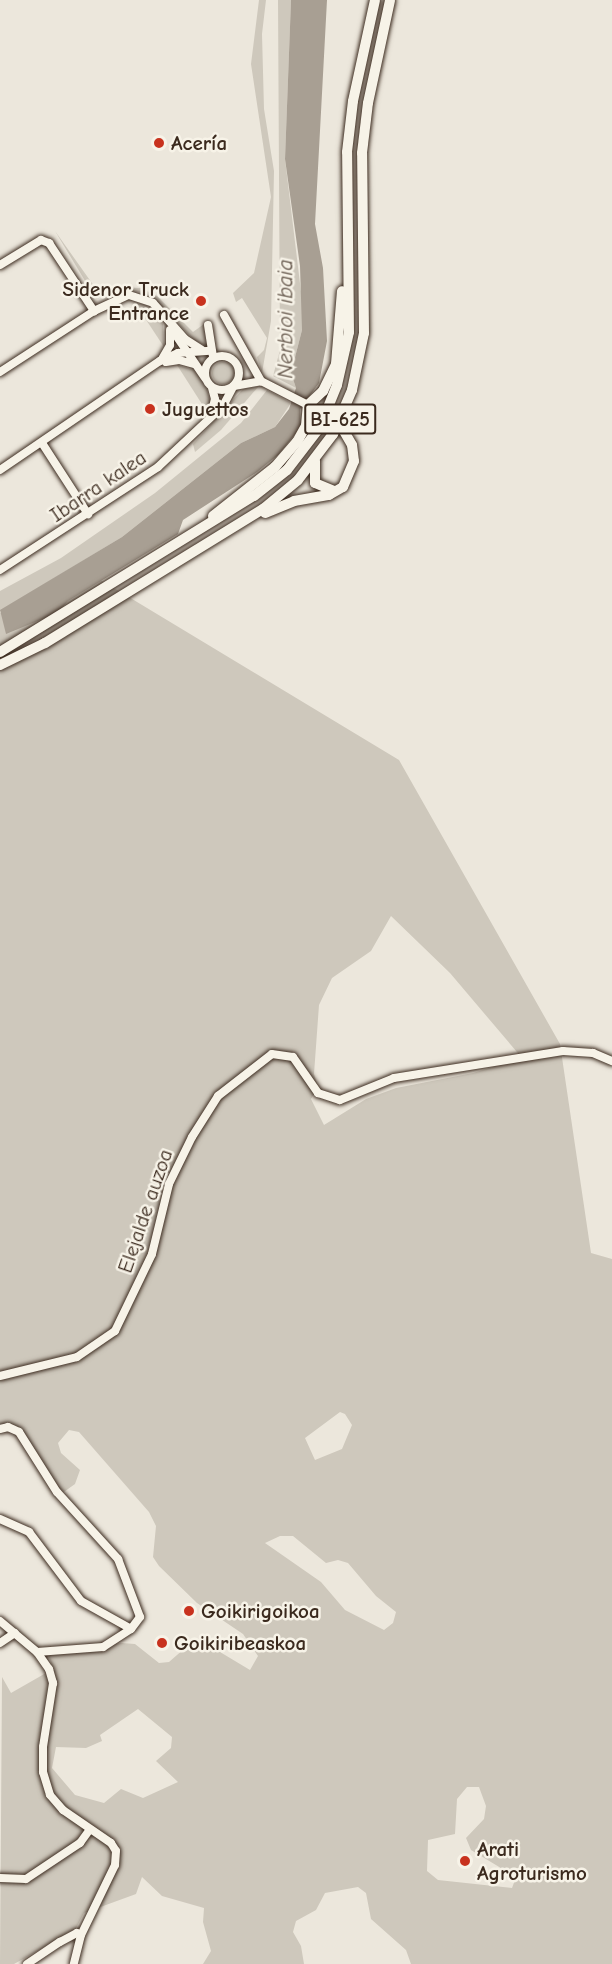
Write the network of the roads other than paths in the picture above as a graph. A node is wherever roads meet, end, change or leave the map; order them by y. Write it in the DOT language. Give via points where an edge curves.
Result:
graph roads {
  1 [pos="375,0"];
  2 [pos="390,0"];
  3 [pos="346,183"];
  4 [pos="0,265"];
  5 [pos="93,311"];
  6 [pos="224,315"];
  7 [pos="167,318"];
  8 [pos="208,325"];
  9 [pos="186,351"];
  10 [pos="209,353"];
  11 [pos="162,359"];
  12 [pos="236,361"];
  13 [pos="195,364"];
  14 [pos="0,372"];
  15 [pos="145,373"];
  16 [pos="258,378"];
  17 [pos="206,380"];
  18 [pos="233,387"];
  19 [pos="212,388"];
  20 [pos="308,405"];
  21 [pos="322,412"];
  22 [pos="208,421"];
  23 [pos="340,424"];
  24 [pos="42,444"];
  25 [pos="315,461"];
  26 [pos="0,470"];
  27 [pos="340,490"];
  28 [pos="88,514"];
  29 [pos="235,527"];
  30 [pos="183,539"];
  31 [pos="0,570"];
  32 [pos="0,652"];
  33 [pos="0,665"];
  34 [pos="612,1061"];
  35 [pos="0,1376"];
  36 [pos="0,1429"];
  37 [pos="0,1520"];
  38 [pos="0,1621"];
  39 [pos="131,1629"];
  40 [pos="15,1633"];
  41 [pos="0,1643"];
  42 [pos="37,1652"];
  43 [pos="90,1829"];
  44 [pos="0,1878"];
  45 [pos="81,1935"];
  46 [pos="27,1964"];
  47 [pos="74,1964"];
  1 -- 3 [label="main road, BI-625" via="353,101"];
  2 -- 25 [label="main road, BI-625" via="371,86 362,153 365,312 361,353 342,413"];
  3 -- 20 [label="main road" via="339,345 332,377"];
  3 -- 30 [label="main road, BI-625" via="349,332 337,385 320,427 303,452 270,484"];
  4 -- 5 [label="street" via="41,240 49,243"];
  5 -- 7 [label="street" via="129,295 153,303"];
  5 -- 14 [label="street"];
  6 -- 16 [label="street"];
  7 -- 9 [label="street"];
  7 -- 10 [label="street" via="185,339"];
  7 -- 11 [label="street" via="171,334"];
  8 -- 10 [label="street"];
  9 -- 10 [label="street"];
  9 -- 11 [label="street"];
  9 -- 13 [label="street"];
  10 -- 12 [label="street"];
  10 -- 17 [label="street"];
  11 -- 15 [label="street"];
  12 -- 16 [label="street"];
  12 -- 18 [label="street" via="240,377"];
  13 -- 15 [label="street" via="174,360"];
  13 -- 17 [label="street"];
  15 -- 24 [label="street"];
  16 -- 18 [label="street"];
  16 -- 20 [label="street"];
  17 -- 19 [label="street"];
  18 -- 19 [label="street" via="222,391"];
  18 -- 22 [label="street, Ibarra kalea" via="223,406"];
  19 -- 22 [label="street" via="214,406"];
  20 -- 21 [label="main road"];
  20 -- 30 [label="main road" via="306,426 287,454"];
  22 -- 28 [label="street, Ibarra kalea" via="158,467"];
  23 -- 27 [label="main road" via="352,445 354,461"];
  24 -- 26 [label="street"];
  24 -- 28 [label="street"];
  25 -- 27 [label="main road" via="315,483 329,491"];
  25 -- 29 [label="main road, BI-625" via="279,496"];
  27 -- 29 [label="main road" via="294,501"];
  28 -- 31 [label="street, Ibarra kalea"];
  29 -- 33 [label="main road, BI-625" via="55,637"];
  30 -- 32 [label="main road, BI-625"];
  34 -- 35 [label="street, Elejalde auzoa" via="593,1053 563,1051 394,1078 340,1100 318,1093 293,1057 272,1054 218,1096 192,1137 169,1184 152,1254 115,1331 77,1357"];
  36 -- 39 [label="street" via="8,1427 19,1432 66,1501 118,1559 140,1617"];
  37 -- 39 [label="street" via="29,1532 81,1600"];
  38 -- 40 [label="street"];
  39 -- 42 [label="street" via="103,1647"];
  40 -- 41 [label="street"];
  40 -- 42 [label="street"];
  42 -- 43 [label="street" via="49,1669 52,1683 43,1747 46,1784 63,1810"];
  43 -- 44 [label="street" via="80,1843 26,1879"];
  43 -- 45 [label="street" via="111,1843 116,1851 115,1865"];
  45 -- 46 [label="street" via="77,1933 60,1942"];
  45 -- 47 [label="street"];
}
